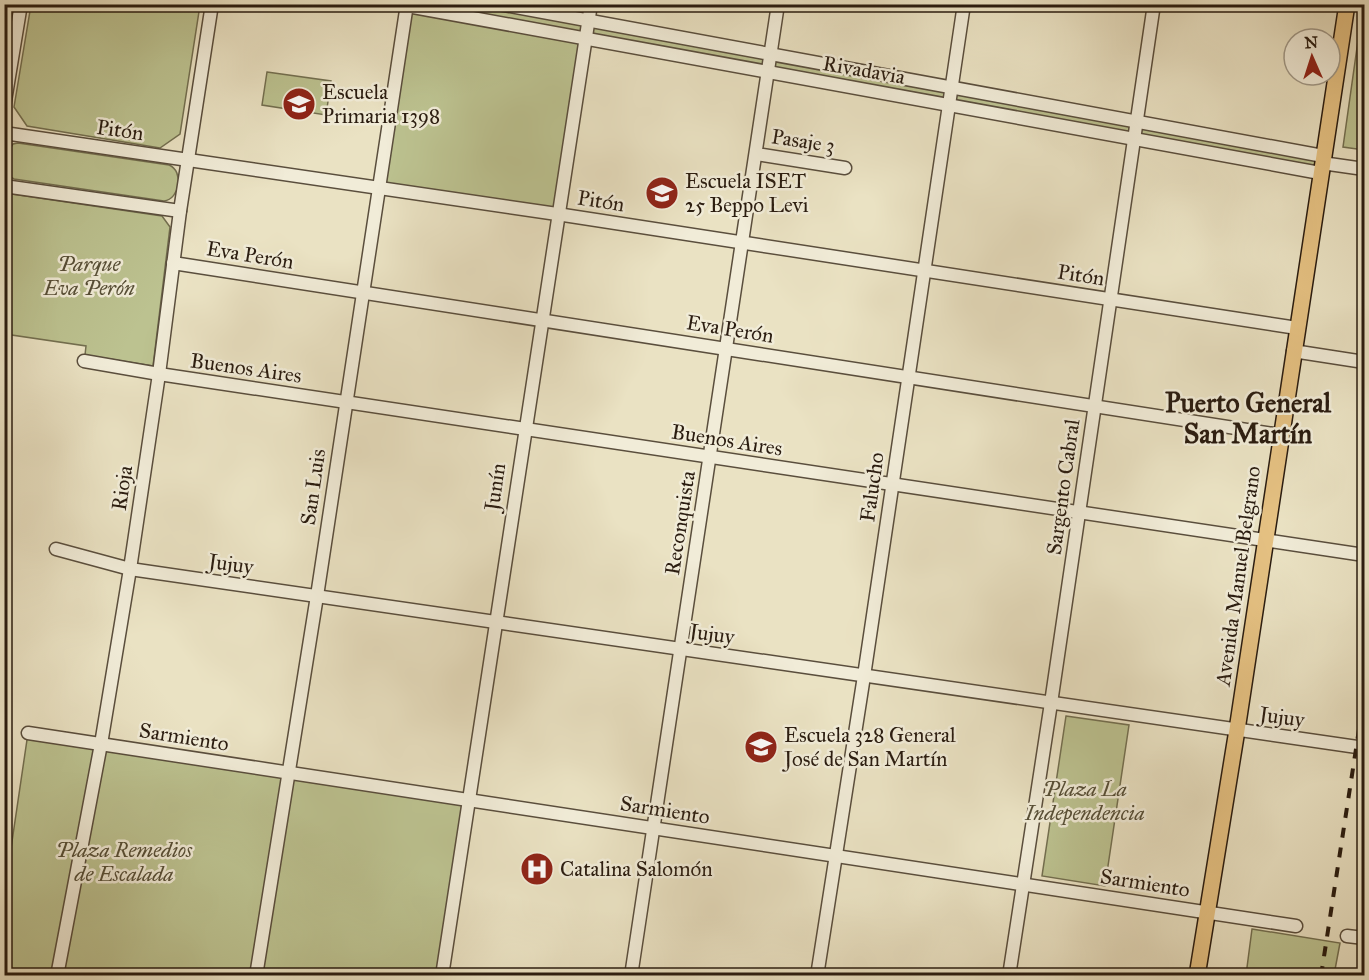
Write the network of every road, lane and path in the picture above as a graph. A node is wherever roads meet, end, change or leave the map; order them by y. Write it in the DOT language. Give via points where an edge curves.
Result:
graph roads {
  1 [pos="21,4"];
  2 [pos="212,4"];
  3 [pos="499,4"];
  4 [pos="591,4"];
  5 [pos="778,4"];
  6 [pos="964,4"];
  7 [pos="1154,4"];
  8 [pos="1347,4"];
  9 [pos="405,5"];
  10 [pos="588,21"];
  11 [pos="585,38"];
  12 [pos="771,54"];
  13 [pos="768,72"];
  14 [pos="952,88"];
  15 [pos="949,105"];
  16 [pos="4,107"];
  17 [pos="1137,122"];
  18 [pos="4,133"];
  19 [pos="1134,139"];
  20 [pos="756,154"];
  21 [pos="188,160"];
  22 [pos="1322,164"];
  23 [pos="845,168"];
  24 [pos="1365,169"];
  25 [pos="4,186"];
  26 [pos="379,188"];
  27 [pos="180,212"];
  28 [pos="558,214"];
  29 [pos="742,242"];
  30 [pos="173,263"];
  31 [pos="924,270"];
  32 [pos="363,292"];
  33 [pos="1110,299"];
  34 [pos="541,320"];
  35 [pos="1297,328"];
  36 [pos="726,349"];
  37 [pos="1293,351"];
  38 [pos="84,361"];
  39 [pos="1365,362"];
  40 [pos="159,374"];
  41 [pos="908,377"];
  42 [pos="346,402"];
  43 [pos="1094,406"];
  44 [pos="523,429"];
  45 [pos="1280,435"];
  46 [pos="710,457"];
  47 [pos="892,484"];
  48 [pos="1078,512"];
  49 [pos="1264,540"];
  50 [pos="56,549"];
  51 [pos="1365,555"];
  52 [pos="130,569"];
  53 [pos="317,596"];
  54 [pos="496,622"];
  55 [pos="681,649"];
  56 [pos="864,676"];
  57 [pos="1051,703"];
  58 [pos="1237,730"];
  59 [pos="28,733"];
  60 [pos="101,744"];
  61 [pos="1365,748"];
  62 [pos="288,772"];
  63 [pos="468,800"];
  64 [pos="653,828"];
  65 [pos="836,856"];
  66 [pos="1023,884"];
  67 [pos="1207,912"];
  68 [pos="1296,926"];
  69 [pos="1347,936"];
  70 [pos="1365,938"];
  71 [pos="57,975"];
  72 [pos="256,975"];
  73 [pos="442,975"];
  74 [pos="631,975"];
  75 [pos="817,975"];
  76 [pos="1009,975"];
  77 [pos="1197,975"];
  1 -- 16 [label="street"];
  2 -- 21 [label="street, Rioja"];
  3 -- 10 [label="street, Rivadavia"];
  4 -- 10 [label="street, Junín"];
  5 -- 12 [label="street, Reconquista"];
  6 -- 14 [label="street, Falucho"];
  7 -- 17 [label="street, Sargento Cabral"];
  8 -- 22 [label="main road, Avenida Manuel Belgrano"];
  9 -- 11 [label="street, Rivadavia"];
  9 -- 26 [label="street, San Luis"];
  10 -- 11 [label="street, Junín"];
  10 -- 12 [label="street, Rivadavia"];
  11 -- 13 [label="street, Rivadavia"];
  11 -- 28 [label="street, Junín"];
  12 -- 13 [label="street, Reconquista"];
  12 -- 14 [label="street, Rivadavia"];
  13 -- 15 [label="street, Rivadavia"];
  13 -- 20 [label="street, Reconquista"];
  14 -- 15 [label="street, Falucho"];
  14 -- 17 [label="street, Rivadavia"];
  15 -- 19 [label="street, Rivadavia"];
  15 -- 31 [label="street, Falucho"];
  17 -- 19 [label="street, Sargento Cabral"];
  17 -- 22 [label="street, Rivadavia"];
  18 -- 21 [label="street, Pitón"];
  19 -- 22 [label="street, Rivadavia"];
  19 -- 33 [label="street, Sargento Cabral"];
  20 -- 23 [label="street, Pasaje 3"];
  20 -- 29 [label="street, Reconquista"];
  21 -- 26 [label="street, Pitón"];
  21 -- 27 [label="street, Rioja"];
  22 -- 24 [label="street, Rivadavia"];
  22 -- 35 [label="main road, Avenida Manuel Belgrano"];
  25 -- 27 [label="street"];
  26 -- 28 [label="street, Pitón"];
  26 -- 32 [label="street, San Luis"];
  27 -- 30 [label="street, Rioja"];
  28 -- 29 [label="street, Pitón"];
  28 -- 34 [label="street, Junín"];
  29 -- 31 [label="street, Pitón"];
  29 -- 36 [label="street, Reconquista"];
  30 -- 32 [label="street, Eva Perón"];
  30 -- 40 [label="street, Rioja"];
  31 -- 33 [label="street, Pitón"];
  31 -- 41 [label="street, Falucho"];
  32 -- 34 [label="street, Eva Perón"];
  32 -- 42 [label="street, San Luis"];
  33 -- 35 [label="street, Pitón"];
  33 -- 43 [label="street, Sargento Cabral"];
  34 -- 36 [label="street, Eva Perón"];
  34 -- 44 [label="street, Junín"];
  35 -- 37 [label="main road, Avenida Manuel Belgrano"];
  36 -- 41 [label="street, Eva Perón"];
  36 -- 46 [label="street, Reconquista"];
  37 -- 39 [label="street"];
  37 -- 45 [label="main road, Avenida Manuel Belgrano"];
  38 -- 40 [label="street, Buenos Aires"];
  40 -- 42 [label="street, Buenos Aires"];
  40 -- 52 [label="street, Rioja"];
  41 -- 43 [label="street, Eva Perón"];
  41 -- 47 [label="street, Falucho"];
  42 -- 44 [label="street, Buenos Aires"];
  42 -- 53 [label="street, San Luis"];
  43 -- 45 [label="street, Eva Perón"];
  43 -- 48 [label="street, Sargento Cabral"];
  44 -- 46 [label="street, Buenos Aires"];
  44 -- 54 [label="street, Junín"];
  45 -- 49 [label="main road, Avenida Manuel Belgrano"];
  46 -- 47 [label="street, Buenos Aires"];
  46 -- 55 [label="street, Reconquista"];
  47 -- 48 [label="street, Buenos Aires"];
  47 -- 56 [label="street, Falucho"];
  48 -- 49 [label="street, Buenos Aires"];
  48 -- 57 [label="street, Sargento Cabral"];
  49 -- 51 [label="street, Buenos Aires"];
  49 -- 58 [label="main road, Avenida Manuel Belgrano"];
  50 -- 52 [label="street, Jujuy"];
  52 -- 53 [label="street, Jujuy"];
  52 -- 60 [label="street, Rioja"];
  53 -- 54 [label="street, Jujuy"];
  53 -- 62 [label="street, San Luis"];
  54 -- 55 [label="street, Jujuy"];
  54 -- 63 [label="street, Junín"];
  55 -- 56 [label="street, Jujuy"];
  55 -- 64 [label="street, Reconquista"];
  56 -- 57 [label="street, Jujuy"];
  56 -- 65 [label="street, Falucho"];
  57 -- 58 [label="street, Jujuy"];
  57 -- 66 [label="street, Sargento Cabral"];
  58 -- 61 [label="street, Jujuy"];
  58 -- 67 [label="main road, Avenida Manuel Belgrano"];
  59 -- 60 [label="street, Sarmiento"];
  60 -- 62 [label="street, Sarmiento"];
  60 -- 71 [label="street, Rioja"];
  62 -- 63 [label="street, Sarmiento"];
  62 -- 72 [label="street, San Luis"];
  63 -- 64 [label="street, Sarmiento"];
  63 -- 73 [label="street, Junín"];
  64 -- 65 [label="street, Sarmiento"];
  64 -- 74 [label="street, Reconquista"];
  65 -- 66 [label="street, Sarmiento"];
  65 -- 75 [label="street, Falucho"];
  66 -- 67 [label="street, Sarmiento"];
  66 -- 76 [label="street, Sargento Cabral"];
  67 -- 68 [label="street, Sarmiento"];
  67 -- 77 [label="main road, Avenida Manuel Belgrano"];
  69 -- 70 [label="street"];
}
